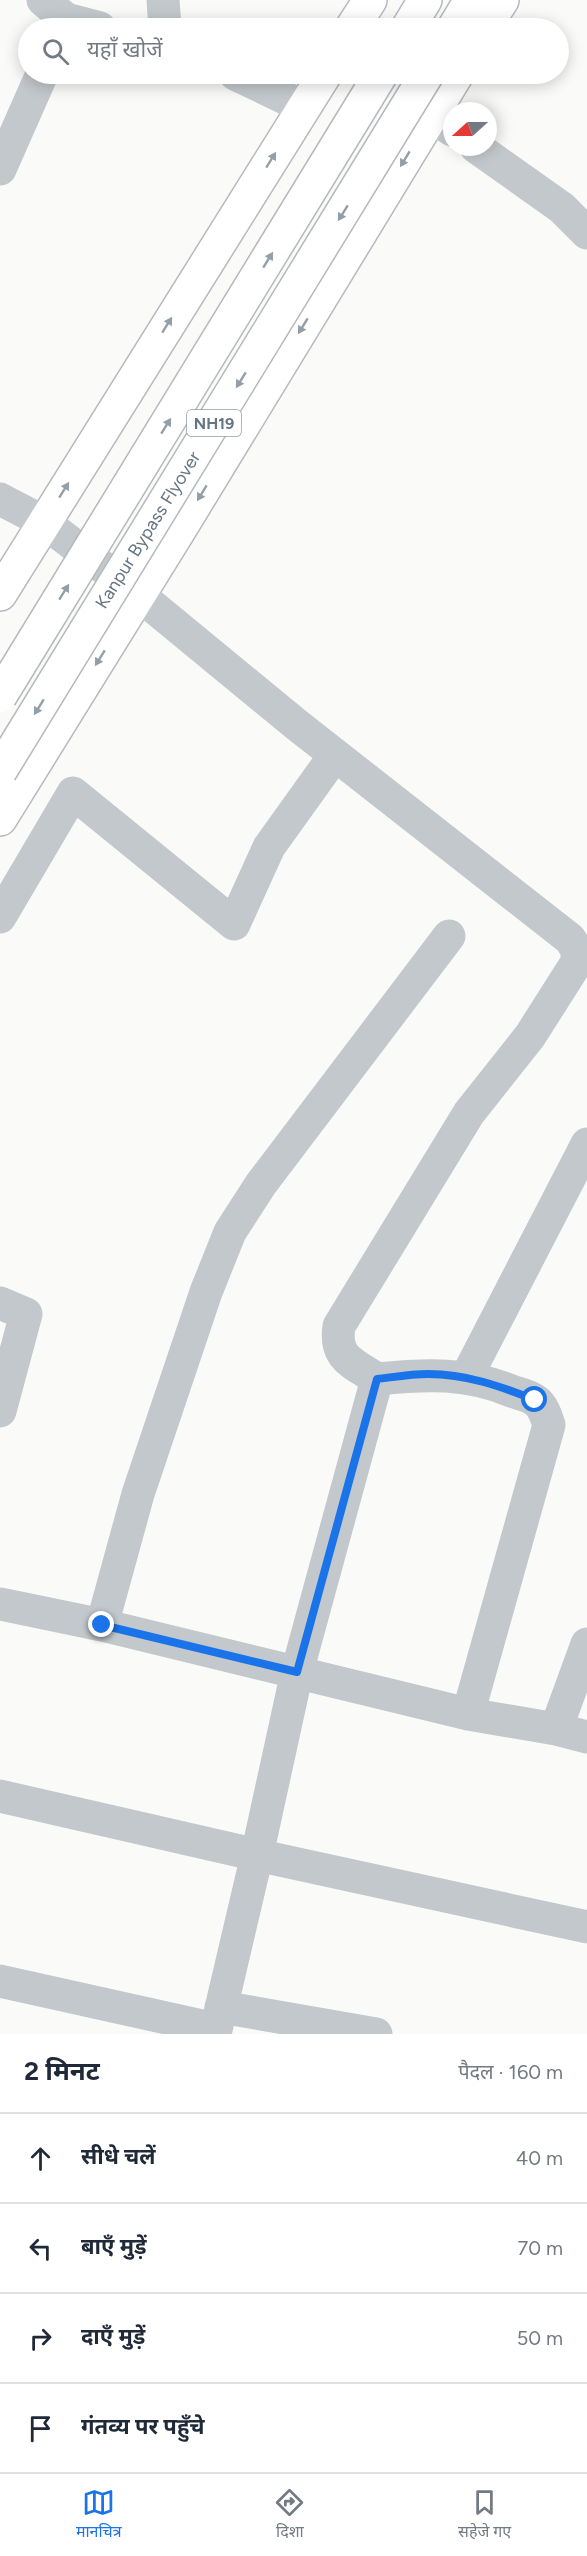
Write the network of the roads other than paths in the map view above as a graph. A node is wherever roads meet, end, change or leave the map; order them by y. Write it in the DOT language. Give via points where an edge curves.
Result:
graph roads {
  1 [pos="163,0"];
  2 [pos="370,0"];
  3 [pos="425,0"];
  4 [pos="471,0"];
  5 [pos="502,0"];
  6 [pos="164,18"];
  7 [pos="358,18"];
  8 [pos="414,18"];
  9 [pos="460,18"];
  10 [pos="490,18"];
  11 [pos="38,84"];
  12 [pos="256,84"];
  13 [pos="319,84"];
  14 [pos="375,84"];
  15 [pos="421,84"];
  16 [pos="454,84"];
  17 [pos="304,107"];
  18 [pos="442,123"];
  19 [pos="489,156"];
  20 [pos="0,168"];
  21 [pos="587,233"];
  22 [pos="0,499"];
  23 [pos="44,522"];
  24 [pos="0,594"];
  25 [pos="139,594"];
  26 [pos="0,696"];
  27 [pos="335,755"];
  28 [pos="0,771"];
  29 [pos="0,819"];
  30 [pos="0,917"];
  31 [pos="449,936"];
  32 [pos="582,949"];
  33 [pos="587,1144"];
  34 [pos="0,1303"];
  35 [pos="466,1378"];
  36 [pos="377,1379"];
  37 [pos="0,1412"];
  38 [pos="0,1604"];
  39 [pos="102,1625"];
  40 [pos="587,1644"];
  41 [pos="297,1672"];
  42 [pos="468,1714"];
  43 [pos="572,1733"];
  44 [pos="0,1796"];
  45 [pos="257,1855"];
  46 [pos="587,1927"];
  47 [pos="0,1981"];
  48 [pos="217,2023"];
  49 [pos="376,2034"];
  1 -- 6 [label="street"];
  2 -- 7 [label="main road"];
  3 -- 8 [label="main road"];
  4 -- 9 [label="main road"];
  5 -- 10 [label="main road"];
  11 -- 20 [label="street"];
  12 -- 17 [label="street"];
  13 -- 17 [label="main road"];
  26 -- 14 [label="main road, NH19, one-way, bridge"];
  15 -- 28 [label="main road, Kanpur Bypass Flyover / NH19, one-way, bridge"];
  16 -- 18 [label="main road"];
  23 -- 17 [label="main road, one-way"];
  18 -- 25 [label="main road, one-way"];
  19 -- 21 [label="street" via="562,208"];
  22 -- 23 [label="street"];
  23 -- 24 [label="main road"];
  23 -- 25 [label="street"];
  25 -- 27 [label="street"];
  25 -- 29 [label="main road, one-way"];
  27 -- 30 [label="street" via="269,847 234,924 73,793"];
  27 -- 32 [label="street"];
  31 -- 39 [label="street" via="261,1184 230,1232 138,1494"];
  32 -- 36 [label="street" via="530,1036 469,1113 339,1326 340,1351"];
  33 -- 35 [label="street"];
  34 -- 37 [label="street" via="26,1314"];
  35 -- 36 [label="street" via="426,1374"];
  35 -- 42 [label="street" via="499,1385 535,1400 549,1425"];
  36 -- 41 [label="street"];
  38 -- 39 [label="street"];
  39 -- 41 [label="street"];
  40 -- 43 [label="street"];
  41 -- 42 [label="street"];
  41 -- 45 [label="street"];
  42 -- 43 [label="street"];
  44 -- 45 [label="street"];
  45 -- 46 [label="street"];
  45 -- 48 [label="street"];
  47 -- 48 [label="street"];
  48 -- 49 [label="street"];
}
